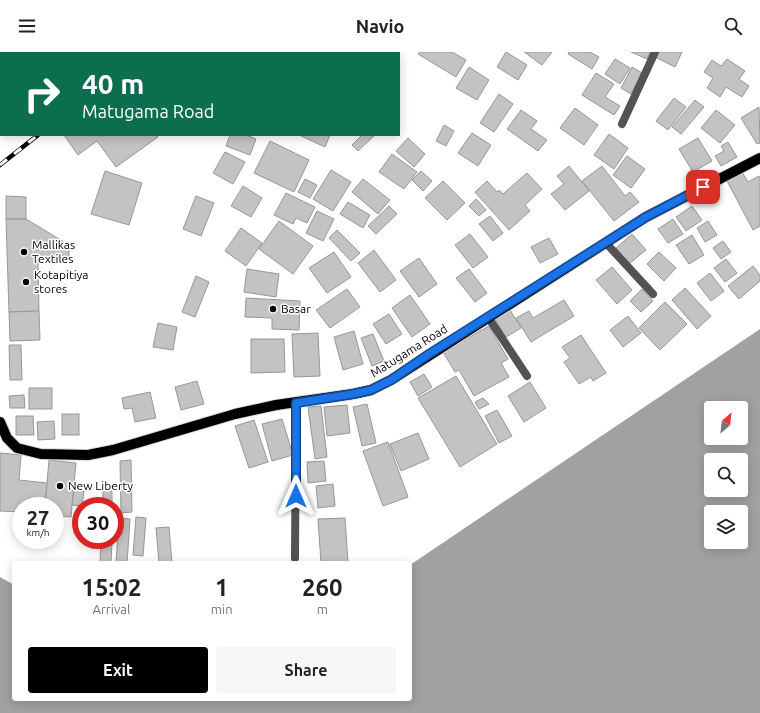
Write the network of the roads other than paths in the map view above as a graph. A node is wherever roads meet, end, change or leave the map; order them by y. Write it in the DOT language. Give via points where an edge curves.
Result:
graph roads {
  1 [pos="656,52"];
  2 [pos="622,124"];
  3 [pos="760,158"];
  4 [pos="606,243"];
  5 [pos="653,294"];
  6 [pos="488,317"];
  7 [pos="527,376"];
  8 [pos="296,403"];
  9 [pos="0,422"];
  10 [pos="295,558"];
  1 -- 2 [label="street"];
  3 -- 4 [label="main road, Matugama Road" via="646,217"];
  4 -- 5 [label="street"];
  4 -- 6 [label="main road, Matugama Road"];
  6 -- 7 [label="street"];
  6 -- 8 [label="main road, Matugama Road" via="391,380 371,390"];
  8 -- 9 [label="main road, Matugama Road" via="235,414 88,455 41,454 17,448 7,438"];
  8 -- 10 [label="street"];
}
